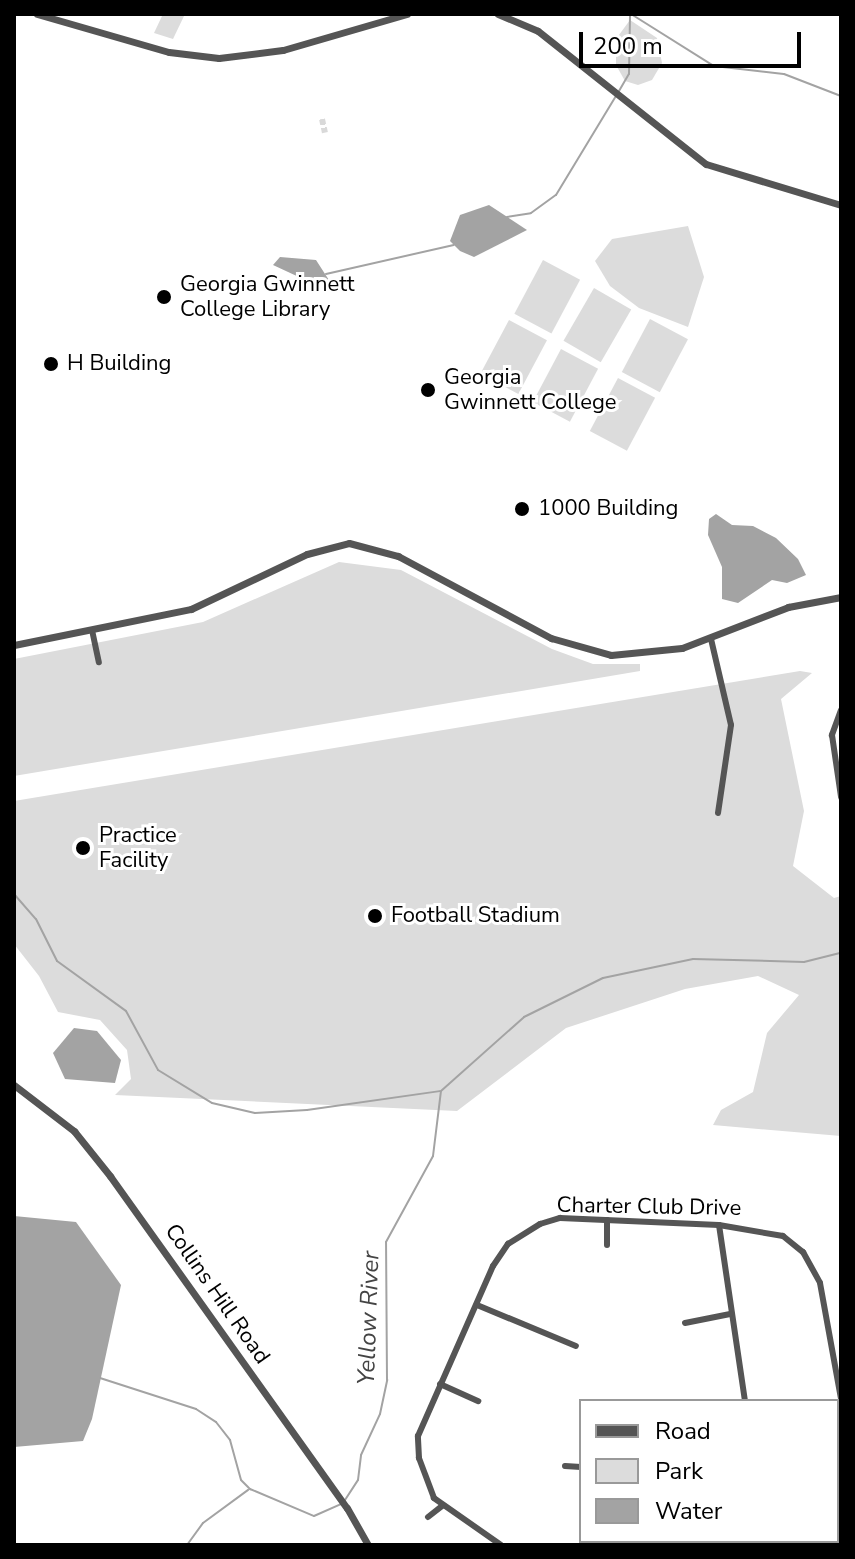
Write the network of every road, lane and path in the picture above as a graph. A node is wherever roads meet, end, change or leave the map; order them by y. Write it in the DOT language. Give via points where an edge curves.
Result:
graph roads {
  1 [pos="37,14"];
  2 [pos="407,14"];
  3 [pos="498,14"];
  4 [pos="841,205"];
  5 [pos="841,597"];
  6 [pos="92,630"];
  7 [pos="711,639"];
  8 [pos="14,645"];
  9 [pos="99,662"];
  10 [pos="841,710"];
  11 [pos="841,797"];
  12 [pos="718,813"];
  13 [pos="14,1085"];
  14 [pos="607,1220"];
  15 [pos="719,1225"];
  16 [pos="607,1245"];
  17 [pos="477,1305"];
  18 [pos="730,1314"];
  19 [pos="685,1323"];
  20 [pos="576,1346"];
  21 [pos="440,1384"];
  22 [pos="745,1399"];
  23 [pos="841,1399"];
  24 [pos="478,1401"];
  25 [pos="565,1466"];
  26 [pos="579,1467"];
  27 [pos="442,1506"];
  28 [pos="428,1517"];
  29 [pos="368,1545"];
  30 [pos="501,1545"];
  1 -- 2 [label="street" via="169,52 219,58 283,50"];
  3 -- 4 [label="street" via="538,31 706,164"];
  5 -- 7 [label="street" via="775,611"];
  6 -- 7 [label="street" via="191,609 307,554 349,543 398,556 583,650 638,655"];
  6 -- 8 [label="street"];
  6 -- 9 [label="street"];
  7 -- 12 [label="street" via="731,725"];
  10 -- 11 [label="street" via="832,735"];
  13 -- 29 [label="street, Collins Hill Road" via="59,1116 110,1176"];
  14 -- 15 [label="street, Charter Club Drive"];
  14 -- 16 [label="street"];
  14 -- 17 [label="street, Charter Club Drive" via="560,1218 528,1229 493,1266 478,1291"];
  15 -- 18 [label="street"];
  15 -- 23 [label="street, Charter Club Drive" via="783,1236 803,1252 820,1283"];
  17 -- 20 [label="street"];
  17 -- 21 [label="street, Charter Club Drive"];
  18 -- 19 [label="street"];
  18 -- 22 [label="street"];
  21 -- 24 [label="street"];
  21 -- 27 [label="street, Charter Club Drive" via="418,1436 425,1481"];
  25 -- 26 [label="street"];
  27 -- 28 [label="street"];
  27 -- 30 [label="street, Charter Club Drive"];
}
